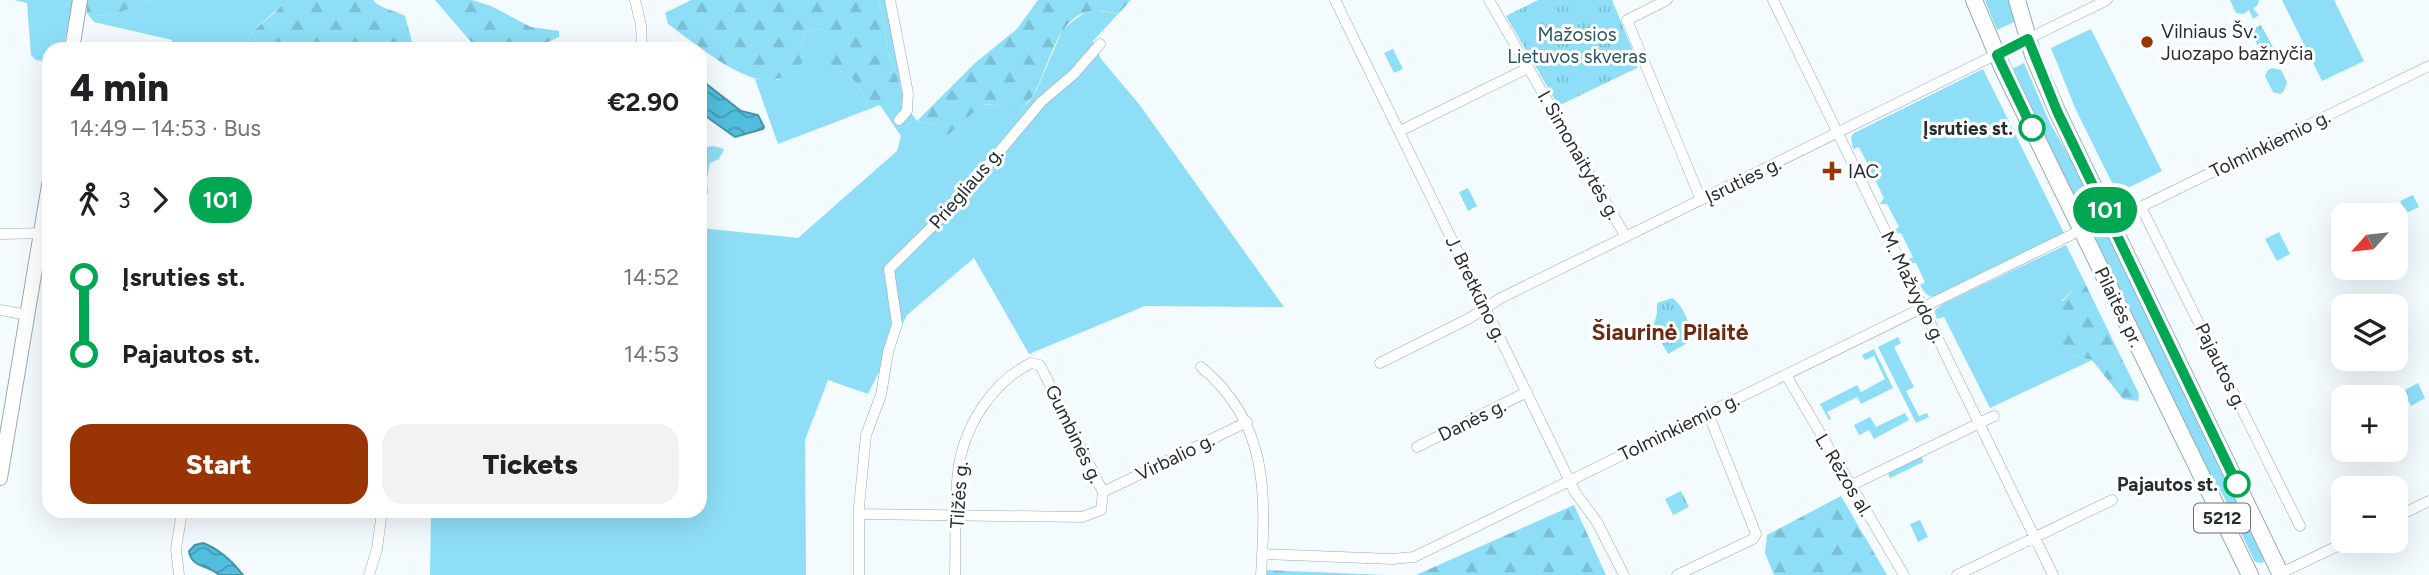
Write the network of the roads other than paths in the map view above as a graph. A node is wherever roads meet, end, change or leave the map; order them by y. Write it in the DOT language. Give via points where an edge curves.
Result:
graph roads {
  1 [pos="80,0"];
  2 [pos="635,0"];
  3 [pos="890,0"];
  4 [pos="1335,0"];
  5 [pos="1489,0"];
  6 [pos="1667,0"];
  7 [pos="1773,0"];
  8 [pos="1974,0"];
  9 [pos="2017,0"];
  10 [pos="2107,0"];
  11 [pos="2028,39"];
  12 [pos="73,42"];
  13 [pos="642,42"];
  14 [pos="1100,44"];
  15 [pos="1997,55"];
  16 [pos="2429,66"];
  17 [pos="1528,68"];
  18 [pos="899,120"];
  19 [pos="1400,131"];
  20 [pos="1838,134"];
  21 [pos="1701,200"];
  22 [pos="2141,207"];
  23 [pos="2110,222"];
  24 [pos="2081,230"];
  25 [pos="0,233"];
  26 [pos="42,233"];
  27 [pos="1626,237"];
  28 [pos="42,247"];
  29 [pos="1923,307"];
  30 [pos="1486,308"];
  31 [pos="0,310"];
  32 [pos="27,315"];
  33 [pos="1035,363"];
  34 [pos="1380,363"];
  35 [pos="1201,367"];
  36 [pos="1786,375"];
  37 [pos="1527,392"];
  38 [pos="1708,413"];
  39 [pos="1994,416"];
  40 [pos="1247,422"];
  41 [pos="1979,423"];
  42 [pos="4,429"];
  43 [pos="1417,447"];
  44 [pos="0,478"];
  45 [pos="1570,480"];
  46 [pos="1850,486"];
  47 [pos="1103,492"];
  48 [pos="2112,500"];
  49 [pos="2429,501"];
  50 [pos="2408,511"];
  51 [pos="859,514"];
  52 [pos="957,514"];
  53 [pos="181,518"];
  54 [pos="381,518"];
  55 [pos="2300,526"];
  56 [pos="2035,537"];
  57 [pos="2331,549"];
  58 [pos="1262,554"];
  59 [pos="2279,574"];
  60 [pos="179,575"];
  61 [pos="369,575"];
  62 [pos="859,575"];
  63 [pos="954,575"];
  64 [pos="1261,575"];
  65 [pos="1624,575"];
  66 [pos="1677,575"];
  67 [pos="1904,575"];
  68 [pos="1957,575"];
  69 [pos="2053,575"];
  70 [pos="2249,575"];
  1 -- 12 [label="main road"];
  2 -- 13 [label="street"];
  3 -- 18 [label="street" via="908,93 907,111"];
  4 -- 19 [label="street, J. Bretkūno g."];
  5 -- 17 [label="street, I. Simonaitytės g."];
  6 -- 21 [label="street" via="1628,20"];
  7 -- 20 [label="street, M. Mažvydo g."];
  8 -- 15 [label="main road, Pilaitės pr. / 5212"];
  9 -- 11 [label="main road, Pilaitės pr. / 5212"];
  10 -- 11 [label="street, Įsruties g."];
  11 -- 15 [label="street, Įsruties g."];
  11 -- 23 [label="main road, Pilaitės pr. / 5212"];
  14 -- 51 [label="street, Priegliaus g." via="889,269 897,324 881,395 866,435"];
  15 -- 20 [label="street, Įsruties g."];
  15 -- 24 [label="main road, Pilaitės pr. / 5212"];
  16 -- 22 [label="street, Tolminkiemio g."];
  17 -- 19 [label="street"];
  17 -- 27 [label="street, I. Simonaitytės g."];
  19 -- 30 [label="street, J. Bretkūno g."];
  20 -- 21 [label="street, Įsruties g."];
  20 -- 29 [label="street, M. Mažvydo g."];
  21 -- 27 [label="street, Įsruties g."];
  22 -- 23 [label="street, Tolminkiemio g."];
  22 -- 55 [label="street, Pajautos g."];
  23 -- 59 [label="main road, Pilaitės pr. / 5212"];
  24 -- 29 [label="street, Tolminkiemio g."];
  24 -- 70 [label="main road, Pilaitės pr. / 5212"];
  25 -- 26 [label="street"];
  27 -- 30 [label="street, Įsruties g."];
  28 -- 32 [label="main road"];
  29 -- 36 [label="street, Tolminkiemio g."];
  29 -- 41 [label="street, M. Mažvydo g."];
  30 -- 34 [label="street, Įsruties g."];
  30 -- 37 [label="street, J. Bretkūno g."];
  31 -- 32 [label="street"];
  32 -- 42 [label="main road"];
  33 -- 47 [label="street, Gumbinės g."];
  33 -- 52 [label="street, Tilžės g." via="1016,370 993,392 974,423 958,471"];
  35 -- 40 [label="street" via="1226,391"];
  36 -- 38 [label="street, Tolminkiemio g."];
  36 -- 46 [label="street, L. Rėzos al."];
  37 -- 43 [label="street, Danės g."];
  37 -- 45 [label="street, J. Bretkūno g."];
  38 -- 45 [label="street, Tolminkiemio g."];
  38 -- 66 [label="street" via="1756,531 1753,539"];
  39 -- 41 [label="street"];
  40 -- 47 [label="street, Virbalio g."];
  40 -- 58 [label="street" via="1259,458"];
  41 -- 46 [label="street"];
  41 -- 56 [label="street, M. Mažvydo g."];
  42 -- 44 [label="main road"];
  45 -- 58 [label="street, Tolminkiemio g." via="1413,557"];
  45 -- 65 [label="street, J. Bretkūno g."];
  46 -- 67 [label="street, L. Rėzos al."];
  47 -- 52 [label="street, Gumbinės g." via="1101,510 1082,517"];
  48 -- 56 [label="street"];
  49 -- 50 [label="street"];
  51 -- 52 [label="street"];
  51 -- 62 [label="street"];
  52 -- 63 [label="street, Tilžės g."];
  53 -- 60 [label="street" via="176,549"];
  54 -- 61 [label="street"];
  56 -- 68 [label="street"];
  56 -- 69 [label="street, M. Mažvydo g."];
  57 -- 59 [label="street"];
  58 -- 64 [label="street"];
}
